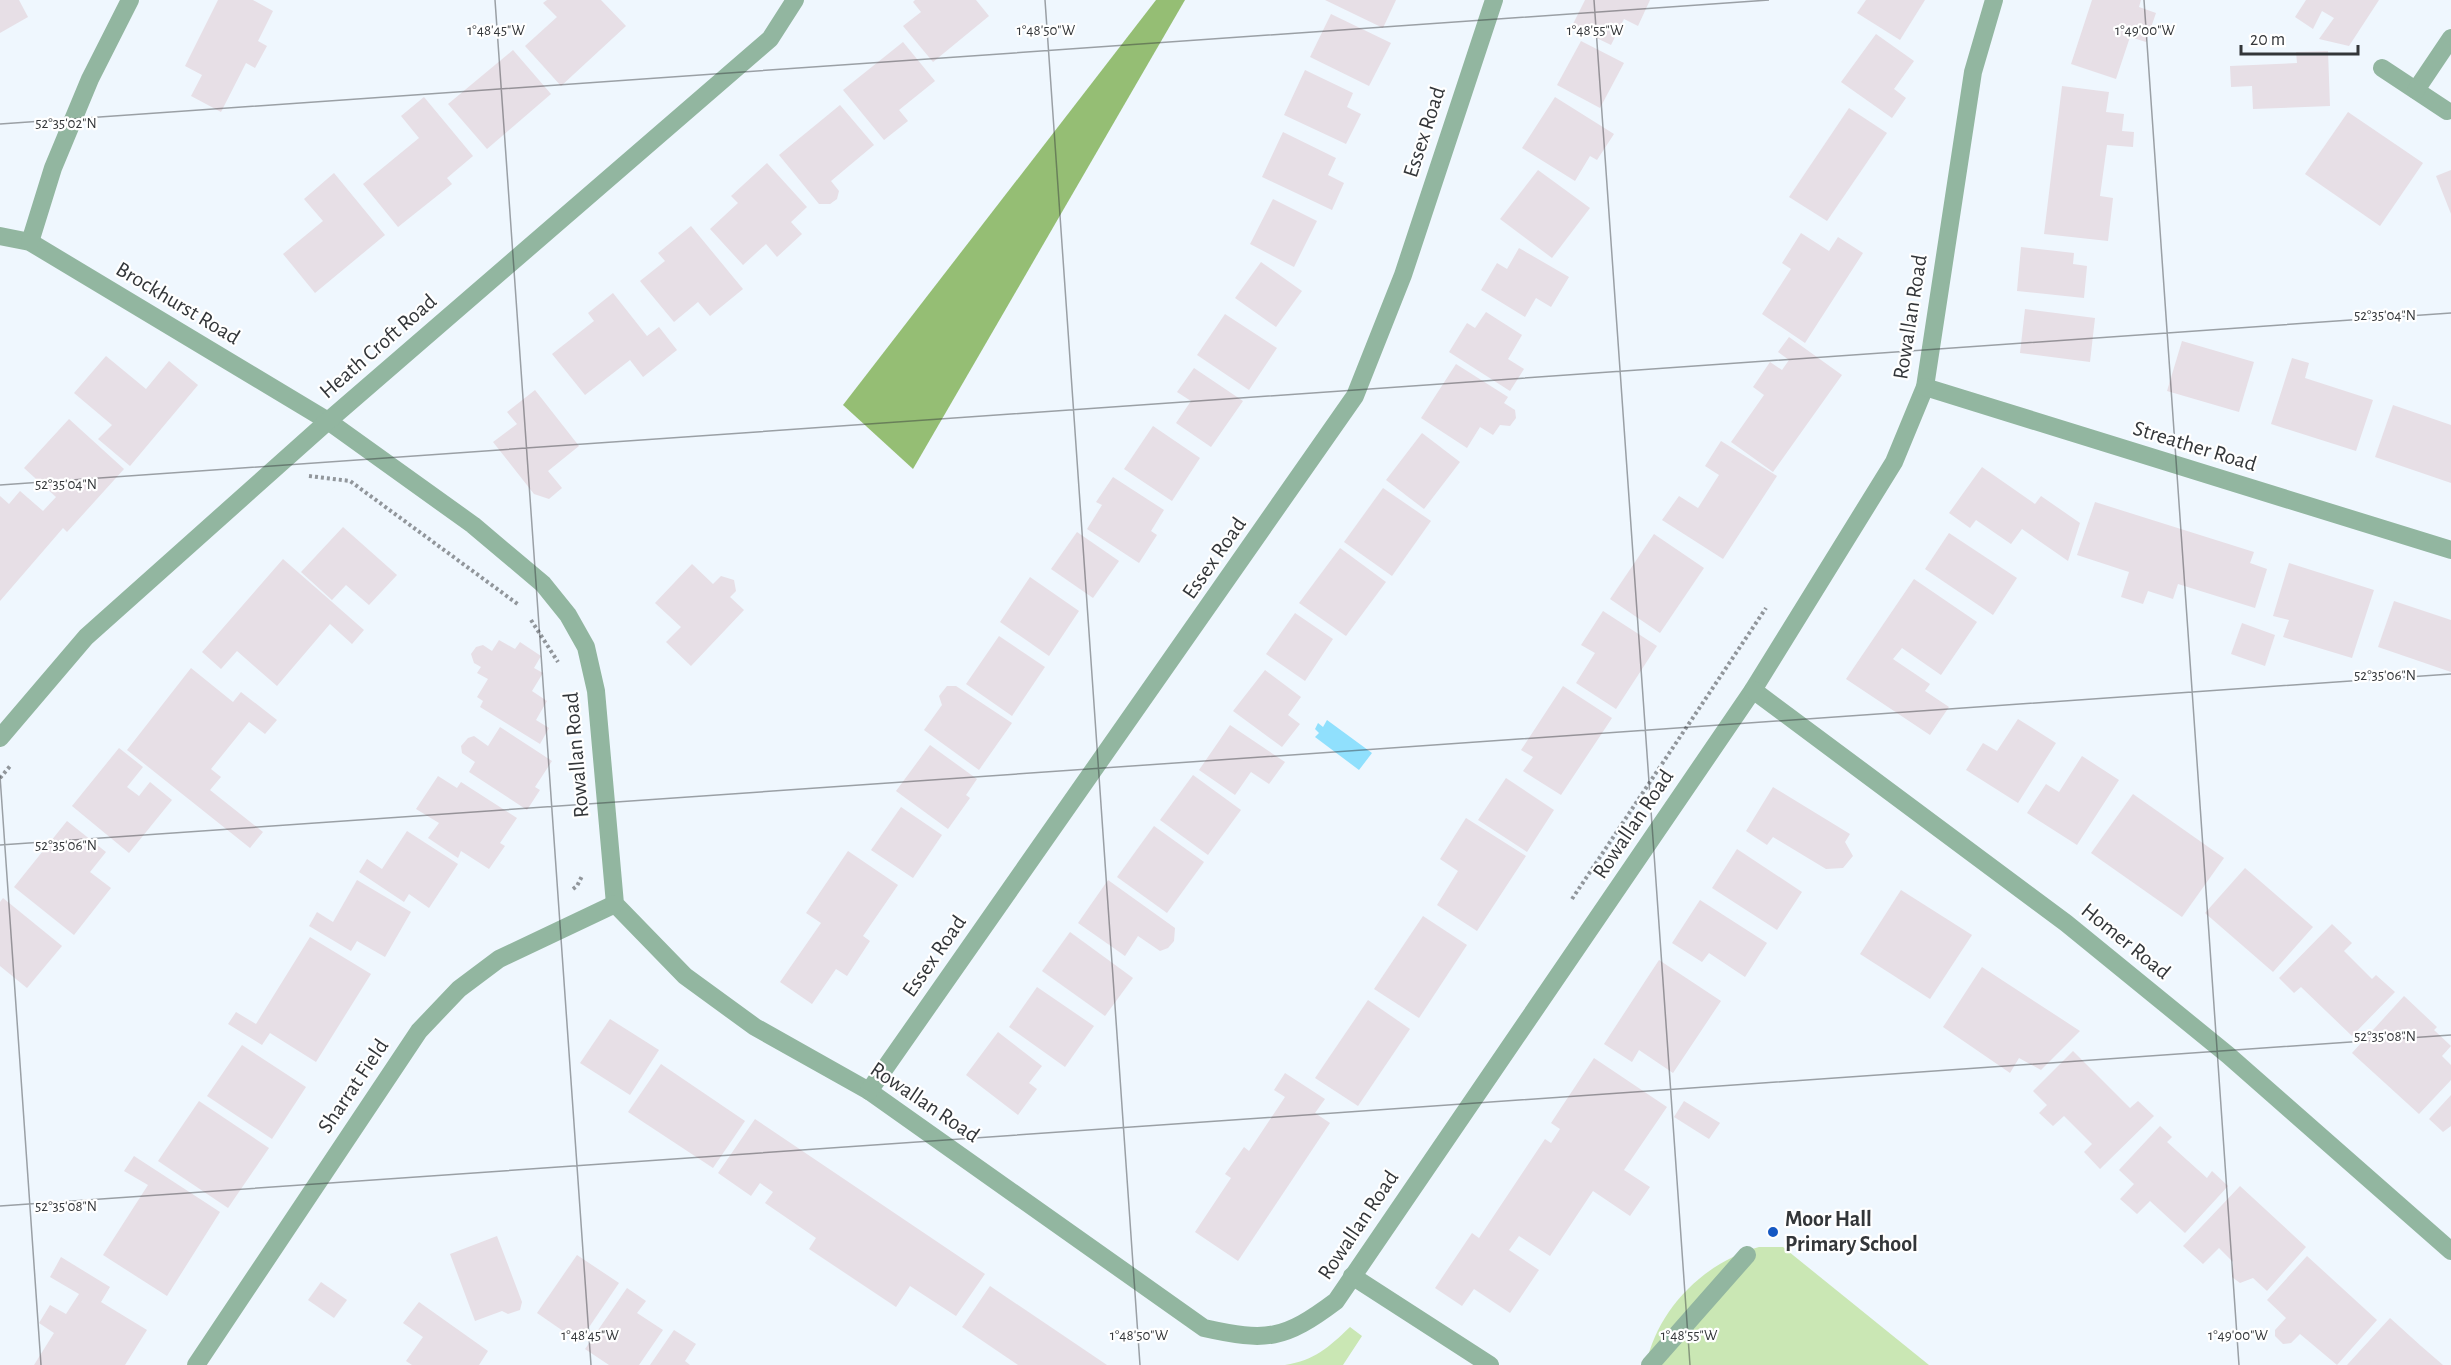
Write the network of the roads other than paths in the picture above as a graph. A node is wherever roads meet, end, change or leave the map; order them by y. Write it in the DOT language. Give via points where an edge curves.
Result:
graph roads {
  1 [pos="130,0"];
  2 [pos="795,0"];
  3 [pos="1494,0"];
  4 [pos="1994,0"];
  5 [pos="2451,38"];
  6 [pos="2382,68"];
  7 [pos="2416,90"];
  8 [pos="2446,111"];
  9 [pos="0,236"];
  10 [pos="30,242"];
  11 [pos="1925,387"];
  12 [pos="328,421"];
  13 [pos="2451,550"];
  14 [pos="1754,690"];
  15 [pos="0,738"];
  16 [pos="615,904"];
  17 [pos="869,1091"];
  18 [pos="2451,1251"];
  19 [pos="1747,1255"];
  20 [pos="1353,1276"];
  21 [pos="196,1365"];
  22 [pos="1490,1365"];
  23 [pos="1650,1365"];
  1 -- 10 [label="street" via="90,79 57,158"];
  2 -- 12 [label="street, Heath Croft Road" via="770,39"];
  3 -- 17 [label="street, Essex Road" via="1403,274 1355,396"];
  4 -- 11 [label="street, Rowallan Road" via="1973,72"];
  5 -- 7 [label="street"];
  6 -- 7 [label="street"];
  7 -- 8 [label="street"];
  9 -- 10 [label="street, Brockhurst Road"];
  10 -- 12 [label="street, Brockhurst Road"];
  11 -- 13 [label="street, Streather Road"];
  11 -- 14 [label="street, Rowallan Road" via="1894,462"];
  12 -- 15 [label="street, Heath Croft Road" via="86,638"];
  12 -- 16 [label="street, Rowallan Road" via="473,525 543,584 568,615 586,647 596,691"];
  14 -- 18 [label="street, Homer Road" via="2067,923 2228,1055"];
  14 -- 20 [label="street, Rowallan Road"];
  16 -- 17 [label="street, Rowallan Road" via="685,976 755,1027"];
  16 -- 21 [label="street, Sharrat Field" via="499,959 459,989 419,1030"];
  17 -- 20 [label="street, Rowallan Road" via="1204,1328 1244,1337 1272,1336 1305,1324 1328,1307"];
  19 -- 23 [label="street"];
  20 -- 22 [label="street"];
}
